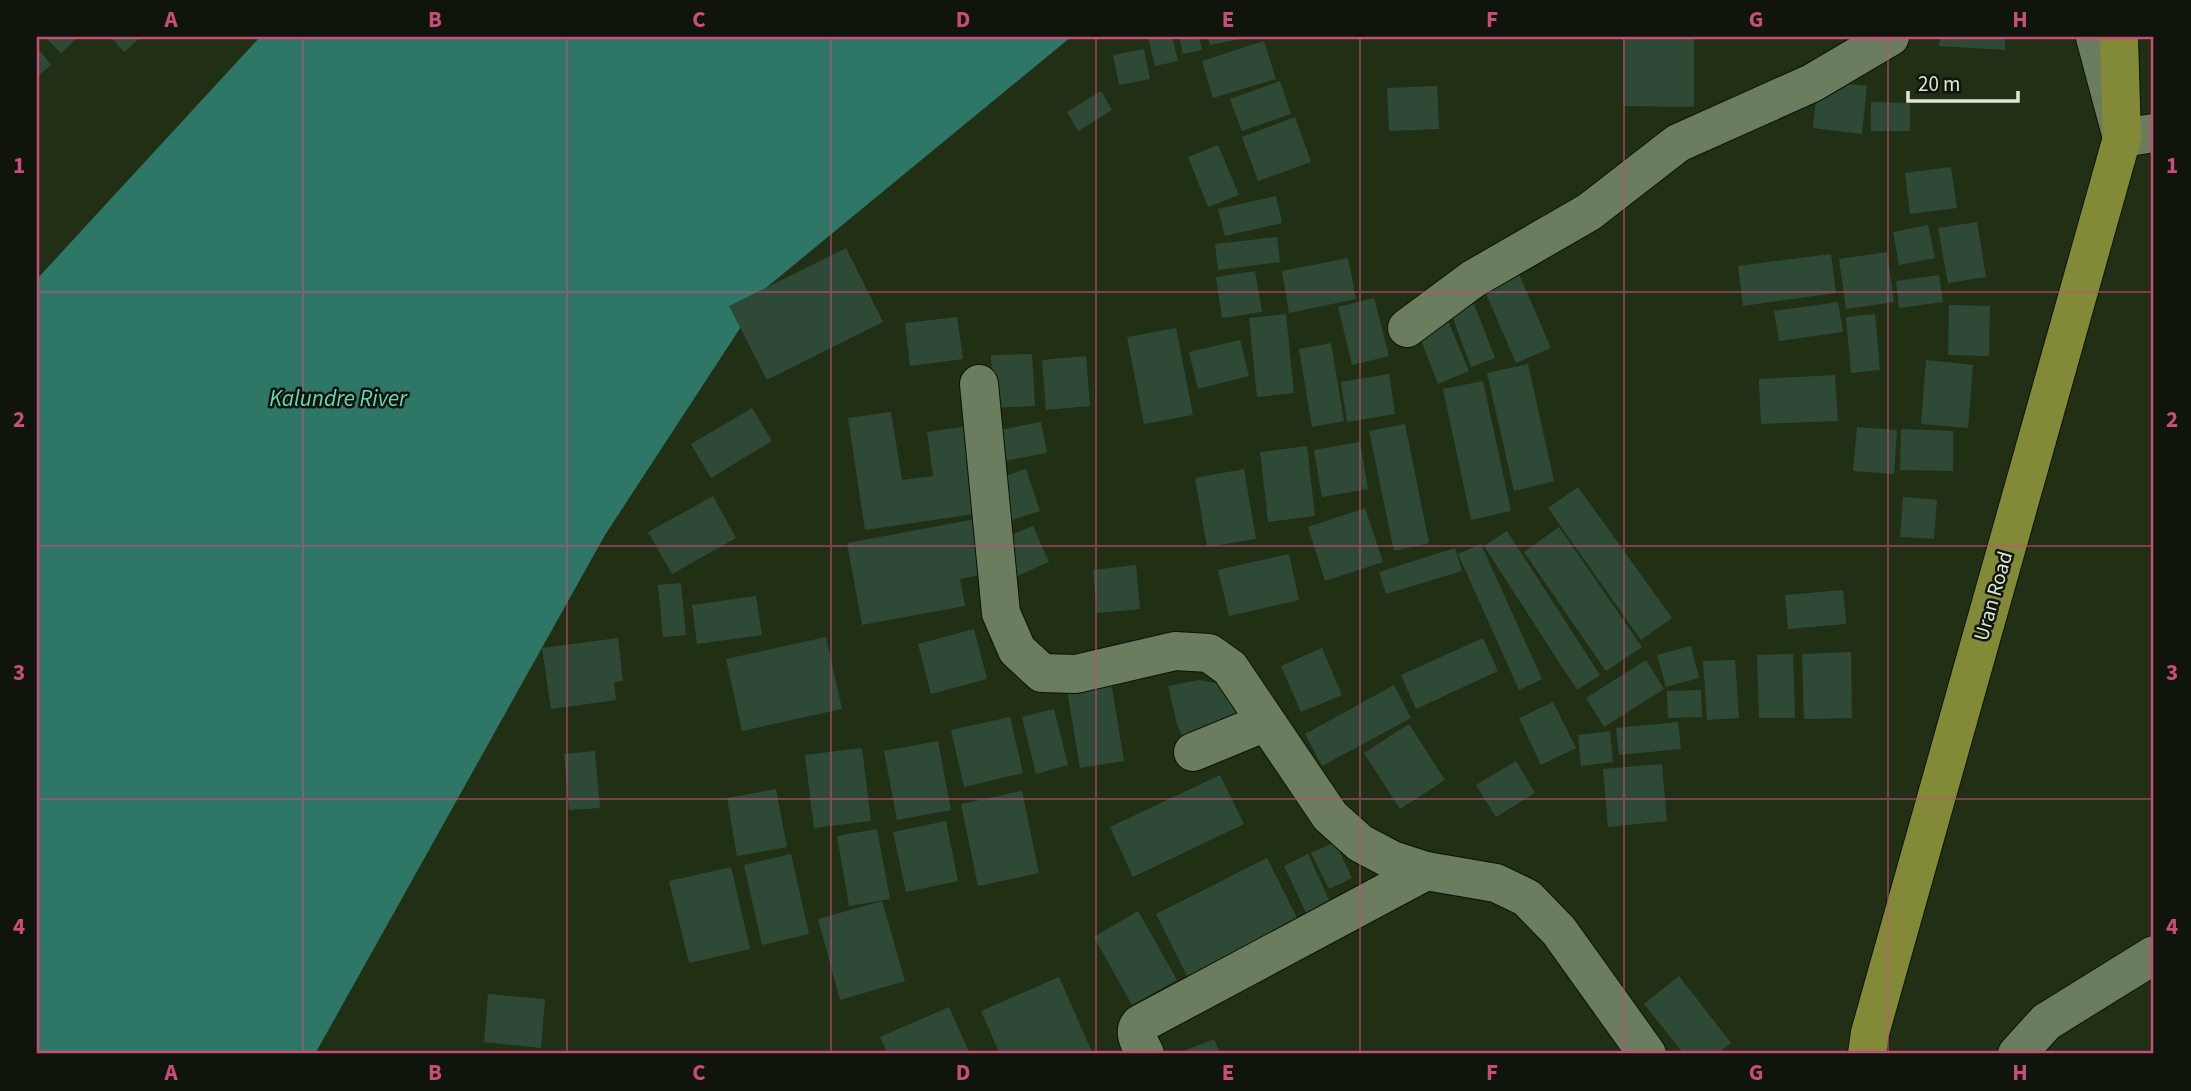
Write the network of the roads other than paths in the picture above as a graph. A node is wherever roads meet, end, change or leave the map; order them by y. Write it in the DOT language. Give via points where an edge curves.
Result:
graph roads {
  1 [pos="1890,37"];
  2 [pos="2095,37"];
  3 [pos="2119,37"];
  4 [pos="2138,136"];
  5 [pos="1407,328"];
  6 [pos="979,384"];
  7 [pos="1266,722"];
  8 [pos="1193,752"];
  9 [pos="1426,871"];
  10 [pos="2154,955"];
  11 [pos="1145,1054"];
  12 [pos="1647,1054"];
  13 [pos="1867,1054"];
  14 [pos="2017,1054"];
  1 -- 5 [label="street" via="1812,83 1678,143 1589,212 1473,279"];
  2 -- 4 [label="street"];
  3 -- 4 [label="main road, Uran Road"];
  4 -- 13 [label="main road, Uran Road"];
  6 -- 7 [label="street" via="1001,613 1017,650 1042,673 1076,674 1175,651 1209,653 1230,668"];
  7 -- 8 [label="street"];
  7 -- 9 [label="street" via="1330,816 1360,843"];
  9 -- 11 [label="street" via="1140,1024 1136,1035"];
  9 -- 12 [label="street" via="1496,883 1527,898 1559,931"];
  10 -- 14 [label="street" via="2046,1021"];
}
